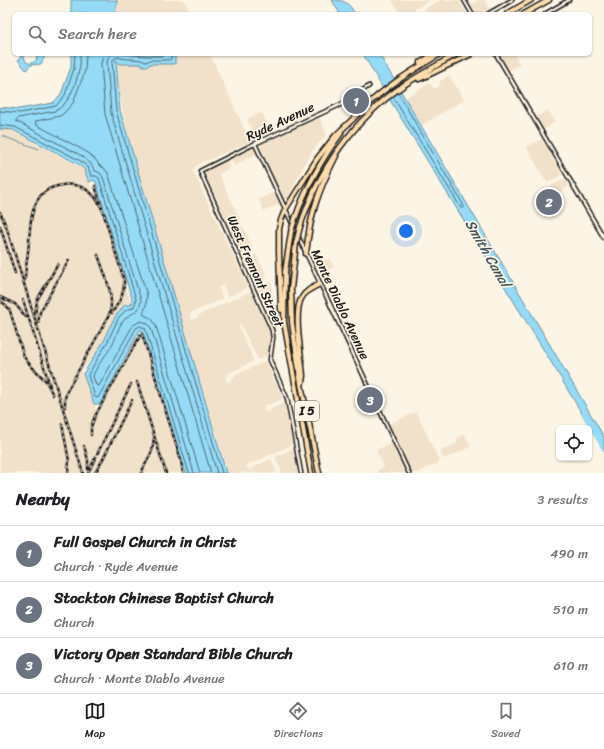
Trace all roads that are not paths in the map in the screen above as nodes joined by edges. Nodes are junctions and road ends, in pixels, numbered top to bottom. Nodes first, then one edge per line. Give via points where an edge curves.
1 (464, 0) edge
2 (512, 0) edge
3 (531, 0) edge
4 (549, 0) edge
5 (569, 0) edge
6 (471, 12) edge
7 (491, 12) edge
8 (510, 12) edge
9 (528, 12) edge
10 (548, 12) edge
11 (431, 56) edge
12 (437, 56) edge
13 (454, 56) edge
14 (467, 56) edge
15 (497, 56) edge
16 (406, 74) junction
17 (413, 80) junction
18 (369, 86) dead end
19 (353, 119) junction
20 (343, 143) junction
21 (255, 144) junction
22 (200, 172) joint
23 (282, 202) junction
24 (290, 202) junction
25 (285, 210) junction
26 (604, 238) edge
27 (307, 240) junction
28 (298, 243) junction
29 (306, 254) junction
30 (320, 284) junction
31 (284, 322) junction
32 (298, 348) junction
33 (301, 473) edge
34 (311, 473) edge
35 (319, 473) edge
36 (409, 473) edge

1 - 6 street
2 - 7 street
3 - 8 highway
4 - 9 highway
5 - 10 street
11 - 16 highway
12 - 16 highway, I 5
13 - 17 highway
14 - 17 highway
15 - 26 street
16 - 19 highway, I 5 via 373,99
17 - 20 highway via 378,106
18 - 21 street, Ryde Avenue via 344,104
19 - 24 highway via 323,150
19 - 31 highway, I 5, bridge via 320,163 295,219 285,272
20 - 27 highway via 320,188
20 - 28 highway, bridge via 316,186 300,227
21 - 22 street, Ryde Avenue via 201,169
21 - 23 street, Monte Diablo Avenue
22 - 33 street, West Fremont Street via 272,330 270,360 287,398
23 - 24 street
23 - 25 street, Monte Diablo Avenue
24 - 25 highway
25 - 28 street, Monte Diablo Avenue
25 - 31 highway via 279,229 281,316
27 - 28 highway
27 - 29 highway
28 - 29 street, Monte Diablo Avenue
28 - 32 highway via 290,289 294,340
29 - 30 street, Monte Diablo Avenue
30 - 32 highway via 306,292 300,301
30 - 36 street, Monte Diablo Avenue
31 - 34 highway, I 5
32 - 35 highway, I 5 via 302,384

